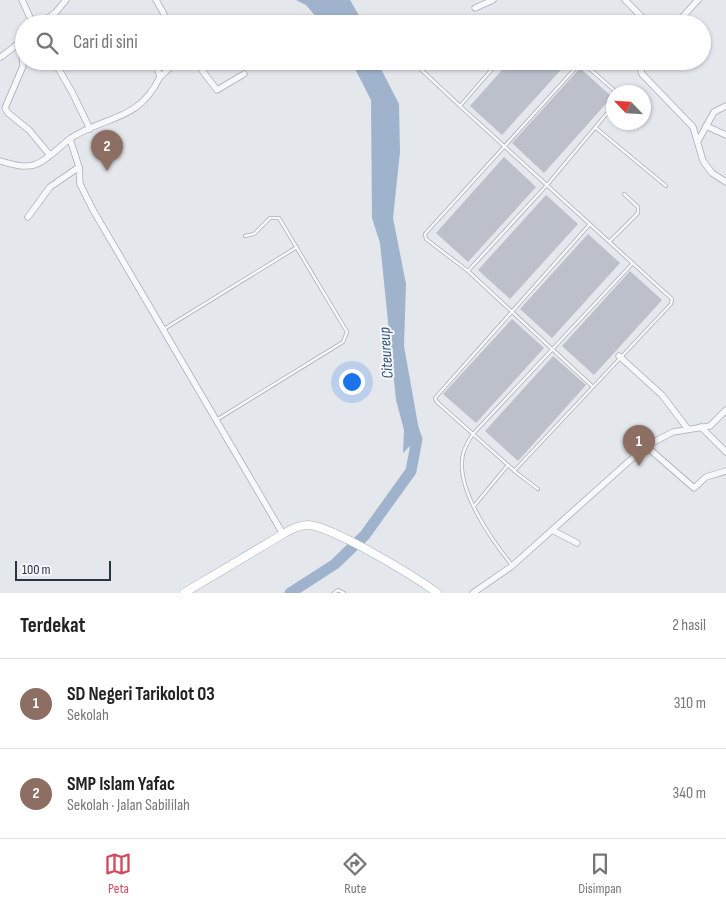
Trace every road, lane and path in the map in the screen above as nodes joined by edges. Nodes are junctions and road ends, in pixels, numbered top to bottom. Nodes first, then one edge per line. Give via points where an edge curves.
1 (22, 0) edge
2 (66, 0) edge
3 (157, 0) edge
4 (493, 0) edge
5 (625, 0) edge
6 (698, 0) edge
7 (475, 8) dead end
8 (29, 15) edge
9 (52, 15) edge
10 (164, 15) edge
11 (640, 15) edge
12 (684, 15) edge
13 (15, 46) edge
14 (1, 57) dead end
15 (21, 70) edge
16 (59, 70) edge
17 (158, 70) edge
18 (167, 70) edge
19 (202, 70) edge
20 (422, 70) edge
21 (491, 70) edge
22 (573, 70) edge
23 (591, 70) edge
24 (641, 70) edge
25 (244, 74) dead end
26 (160, 77) junction
27 (608, 85) edge
28 (460, 106) junction
29 (726, 106) edge
30 (606, 115) edge
31 (706, 126) junction
32 (596, 128) junction
33 (90, 130) junction
34 (726, 135) edge
35 (70, 139) junction
36 (698, 142) junction
37 (504, 146) junction
38 (49, 154) junction
39 (0, 161) edge
40 (79, 167) junction
41 (726, 182) edge
42 (546, 185) junction
43 (666, 186) dead end
44 (624, 194) dead end
45 (28, 217) dead end
46 (590, 224) junction
47 (245, 236) dead end
48 (610, 241) junction
49 (297, 247) junction
50 (633, 263) junction
51 (468, 271) junction
52 (512, 311) junction
53 (163, 330) junction
54 (554, 349) junction
55 (619, 356) junction
56 (592, 386) junction
57 (726, 410) edge
58 (217, 420) junction
59 (701, 427) junction
60 (687, 428) junction
61 (473, 434) junction
62 (646, 446) junction
63 (726, 452) edge
64 (508, 465) junction
65 (514, 470) junction
66 (726, 471) edge
67 (538, 489) dead end
68 (474, 506) junction
69 (552, 530) junction
70 (283, 534) junction
71 (577, 543) dead end
72 (512, 566) junction
73 (184, 593) edge
74 (334, 593) edge
75 (344, 593) edge
76 (438, 593) edge
77 (473, 593) edge

1 - 8 street
2 - 9 street
3 - 10 street
4 - 7 street
5 - 11 street
6 - 12 street
13 - 14 street
15 - 38 street via 5,108
16 - 33 street
17 - 26 street
18 - 26 street
19 - 25 street via 217,90
20 - 28 lane
21 - 28 lane
22 - 37 lane
23 - 27 lane
24 - 36 street via 693,127
26 - 33 street via 147,97 131,112
28 - 37 lane
29 - 31 street via 714,112
30 - 32 lane
31 - 34 street
31 - 36 street
32 - 42 lane
32 - 43 lane
33 - 35 street
35 - 38 street
35 - 40 street
36 - 41 street via 706,165
37 - 42 lane
37 - 51 lane via 425,234 426,239
38 - 39 street via 38,163 25,166
40 - 45 street via 50,187
40 - 53 street via 82,187
42 - 46 lane
42 - 51 lane
44 - 48 lane via 638,207 638,213
46 - 48 lane
46 - 52 lane
47 - 49 lane via 252,236 270,218 277,217
48 - 50 lane
49 - 53 lane
49 - 58 lane via 347,332 346,339
50 - 54 lane
50 - 55 lane via 672,302
51 - 52 lane
52 - 54 lane
52 - 61 lane via 436,395 437,402
53 - 58 street
54 - 56 lane
54 - 61 lane
55 - 56 lane
55 - 60 street via 662,395
56 - 65 lane
57 - 59 street via 710,426
58 - 70 street
59 - 60 street
59 - 63 street
60 - 62 street
61 - 64 lane
61 - 68 lane via 462,461 464,479
62 - 66 street via 694,488 706,477
62 - 69 street
64 - 65 lane
64 - 68 lane
65 - 67 lane
68 - 72 lane via 489,535
69 - 71 street
69 - 72 street
70 - 73 main road
70 - 76 main road via 295,527 311,525 373,553
72 - 77 street
74 - 75 lane via 338,590

